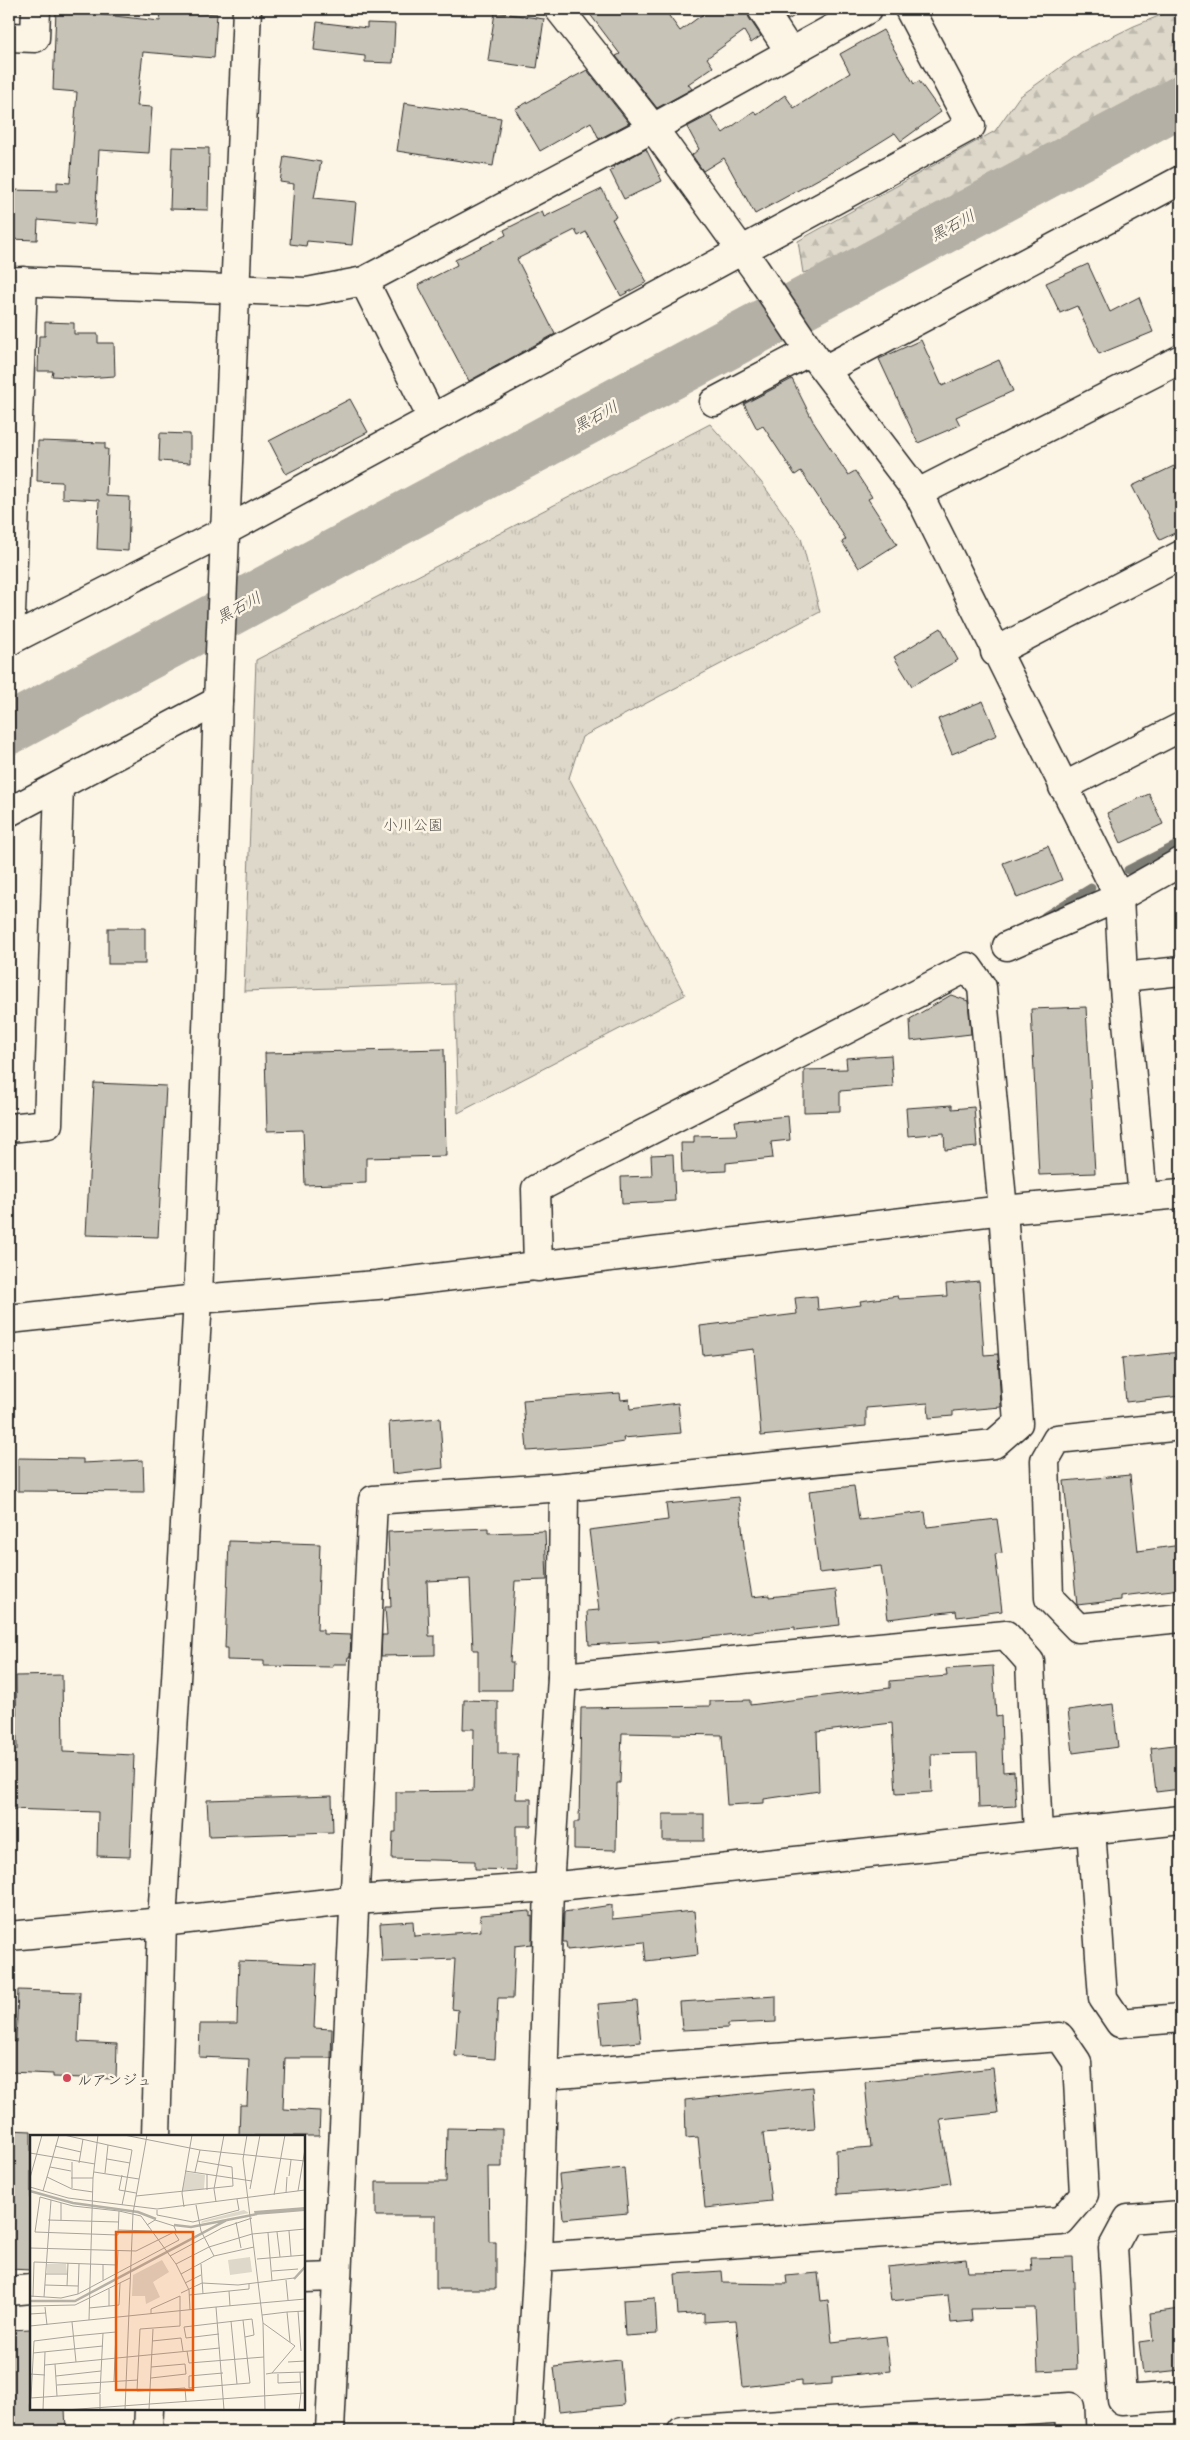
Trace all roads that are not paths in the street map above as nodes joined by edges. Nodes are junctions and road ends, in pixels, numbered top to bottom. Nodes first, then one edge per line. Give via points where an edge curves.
1 (36, 9) edge
2 (247, 9) edge
3 (560, 9) edge
4 (762, 9) edge
5 (868, 9) edge
6 (908, 9) edge
7 (9, 37) edge
8 (790, 52) junction
9 (652, 128) junction
10 (1181, 180) edge
11 (749, 260) junction
12 (16, 281) edge
13 (364, 281) junction
14 (235, 288) junction
15 (812, 352) junction
16 (1181, 359) edge
17 (714, 402) dead end
18 (432, 418) junction
19 (918, 493) junction
20 (12, 506) edge
21 (226, 542) junction
22 (1181, 555) edge
23 (9, 641) edge
24 (995, 652) junction
25 (218, 702) junction
26 (1181, 727) edge
27 (59, 786) junction
28 (1063, 787) junction
29 (9, 812) edge
30 (1181, 862) edge
31 (1119, 897) junction
32 (1007, 946) dead end
33 (1181, 971) edge
34 (1123, 977) junction
35 (9, 1128) edge
36 (1181, 1194) edge
37 (1143, 1198) junction
38 (1003, 1210) junction
39 (538, 1267) junction
40 (198, 1299) junction
41 (9, 1319) edge
42 (1181, 1426) edge
43 (564, 1487) junction
44 (1181, 1618) edge
45 (562, 1677) junction
46 (1181, 1820) edge
47 (1091, 1828) junction
48 (1038, 1834) junction
49 (549, 1887) junction
50 (355, 1900) junction
51 (162, 1922) junction
52 (9, 1936) edge
53 (1181, 2018) edge
54 (544, 2075) junction
55 (156, 2135) edge
56 (1181, 2216) edge
57 (538, 2257) junction
58 (337, 2277) junction
59 (305, 2278) edge
60 (30, 2289) edge
61 (9, 2291) edge
62 (1181, 2396) edge
63 (149, 2410) edge
64 (148, 2431) edge
65 (330, 2431) edge
66 (528, 2431) edge
67 (682, 2431) edge
68 (1071, 2431) edge

1 - 7 street via 35,38
2 - 14 street
3 - 9 street
4 - 8 street
5 - 8 street
6 - 11 street via 971,126
8 - 9 street
9 - 11 street
9 - 13 street
10 - 15 street
11 - 15 street
11 - 18 street
12 - 14 street
12 - 20 street
13 - 14 street via 307,292
13 - 18 street
14 - 21 street
15 - 17 street
15 - 19 street
16 - 19 street
18 - 21 street
19 - 24 street
20 - 23 street
21 - 23 street
21 - 25 street
22 - 24 street
24 - 28 street
25 - 27 street
25 - 40 street
26 - 28 street
27 - 29 street
27 - 35 street via 48,1124
28 - 31 street
30 - 31 street
31 - 32 street
31 - 34 street
33 - 34 street
34 - 37 street
36 - 37 street
37 - 38 street
38 - 39 street
38 - 39 street via 982,987 968,967 536,1189
38 - 43 street via 1018,1424 994,1444
39 - 40 street via 377,1285
40 - 41 street
40 - 51 street
42 - 44 street via 1057,1440 1045,1460 1049,1598 1078,1628
43 - 45 street
43 - 50 street via 373,1500
45 - 48 street via 1006,1635 1030,1662
45 - 49 street
46 - 47 street
47 - 48 street
47 - 53 street via 1103,1998 1120,2022
48 - 49 street
49 - 50 street
49 - 54 street
50 - 51 street
50 - 58 street
51 - 52 street
51 - 55 street
54 - 57 street
54 - 57 street via 1060,2037 1077,2062 1084,2194 1061,2221
56 - 62 street via 1128,2219 1113,2247 1122,2400
57 - 66 street
58 - 59 street
58 - 65 street
60 - 61 street
63 - 64 street
67 - 68 street via 1070,2407

